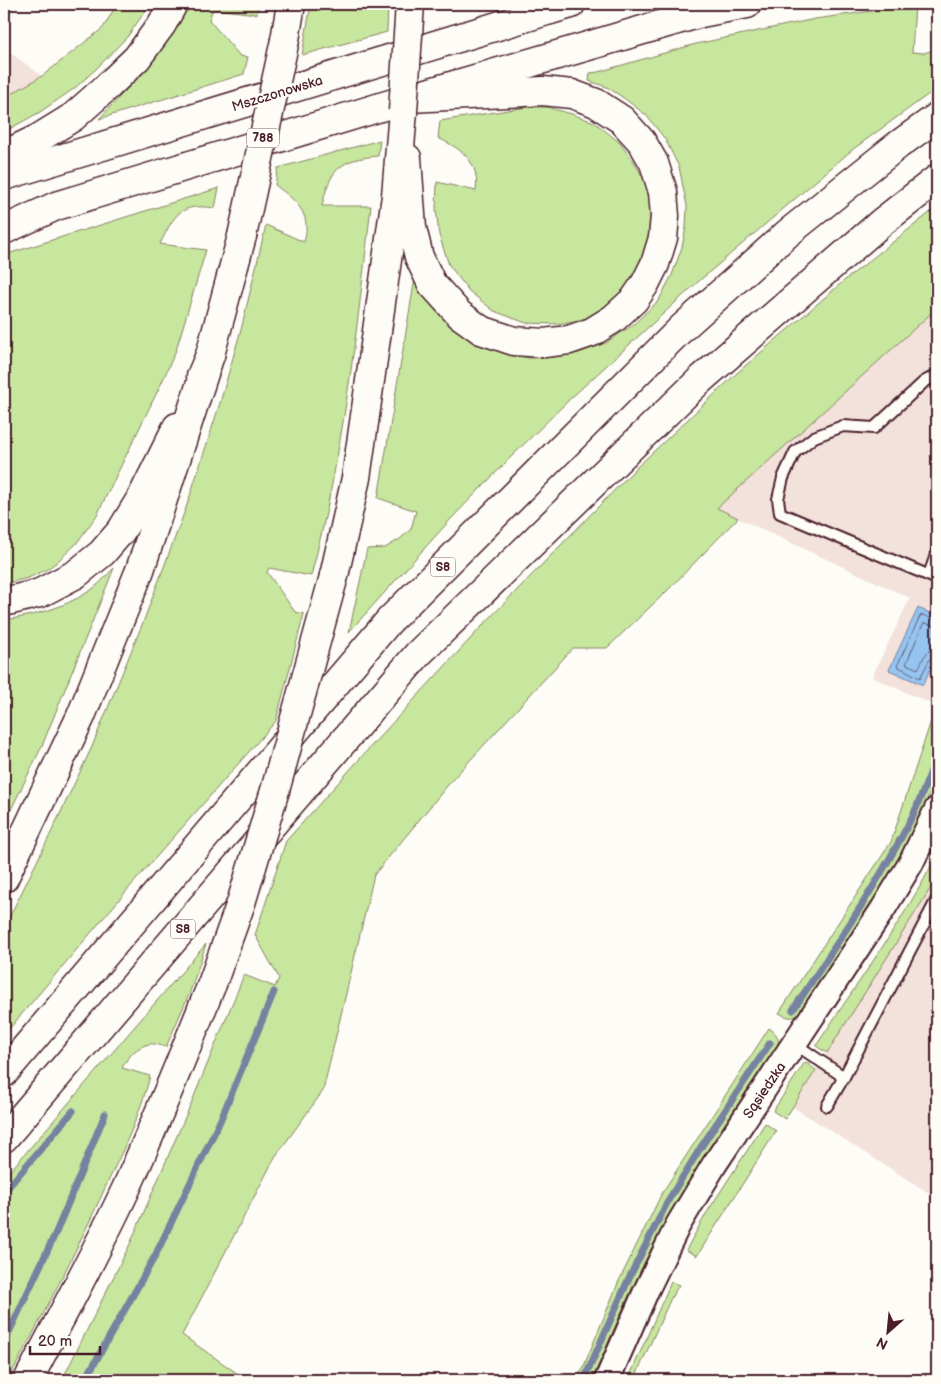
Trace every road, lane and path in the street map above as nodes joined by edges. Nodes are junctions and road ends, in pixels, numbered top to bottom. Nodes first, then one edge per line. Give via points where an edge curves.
1 (174, 4) edge
2 (291, 4) edge
3 (410, 4) edge
4 (746, 4) edge
5 (562, 6) edge
6 (406, 105) junction
7 (937, 117) edge
8 (4, 155) edge
9 (4, 176) edge
10 (937, 179) edge
11 (402, 192) junction
12 (56, 206) junction
13 (4, 222) edge
14 (4, 230) edge
15 (210, 355) junction
16 (937, 376) edge
17 (937, 552) edge
18 (933, 577) edge
19 (4, 602) edge
20 (935, 819) edge
21 (4, 878) edge
22 (937, 900) edge
23 (794, 1044) junction
24 (4, 1073) edge
25 (844, 1077) junction
26 (827, 1106) dead end
27 (4, 1138) edge
28 (28, 1380) edge
29 (607, 1380) edge

1 - 8 main road via 137,58 108,86 73,117
2 - 15 main road, 788, bridge via 242,236
3 - 6 main road, bridge
4 - 6 main road via 701,13
5 - 9 main road, Mszczonowska
6 - 11 main road
6 - 11 main road via 543,92 572,94 596,103 622,120 642,142 654,164 663,192 663,238 645,284 634,300 613,318 592,332 568,340 514,342 481,330 459,314 432,284 419,257
6 - 12 main road
7 - 24 main road, S8 via 788,233 682,328 389,621
10 - 27 main road, S8 via 882,222 699,381 418,654
11 - 28 main road, bridge via 356,478 334,576 241,903 212,984 124,1192
12 - 13 main road
12 - 14 main road
15 - 19 main road via 144,495 121,531 102,553 76,574 40,593
15 - 21 main road via 140,570 81,716
16 - 18 lane via 924,382 874,428 843,426 814,437 795,452 778,499 780,513
17 - 18 lane
20 - 23 street, Sąsiedzka via 893,893
22 - 25 lane
23 - 25 lane
23 - 29 street, Sąsiedzka via 678,1225
25 - 26 lane

